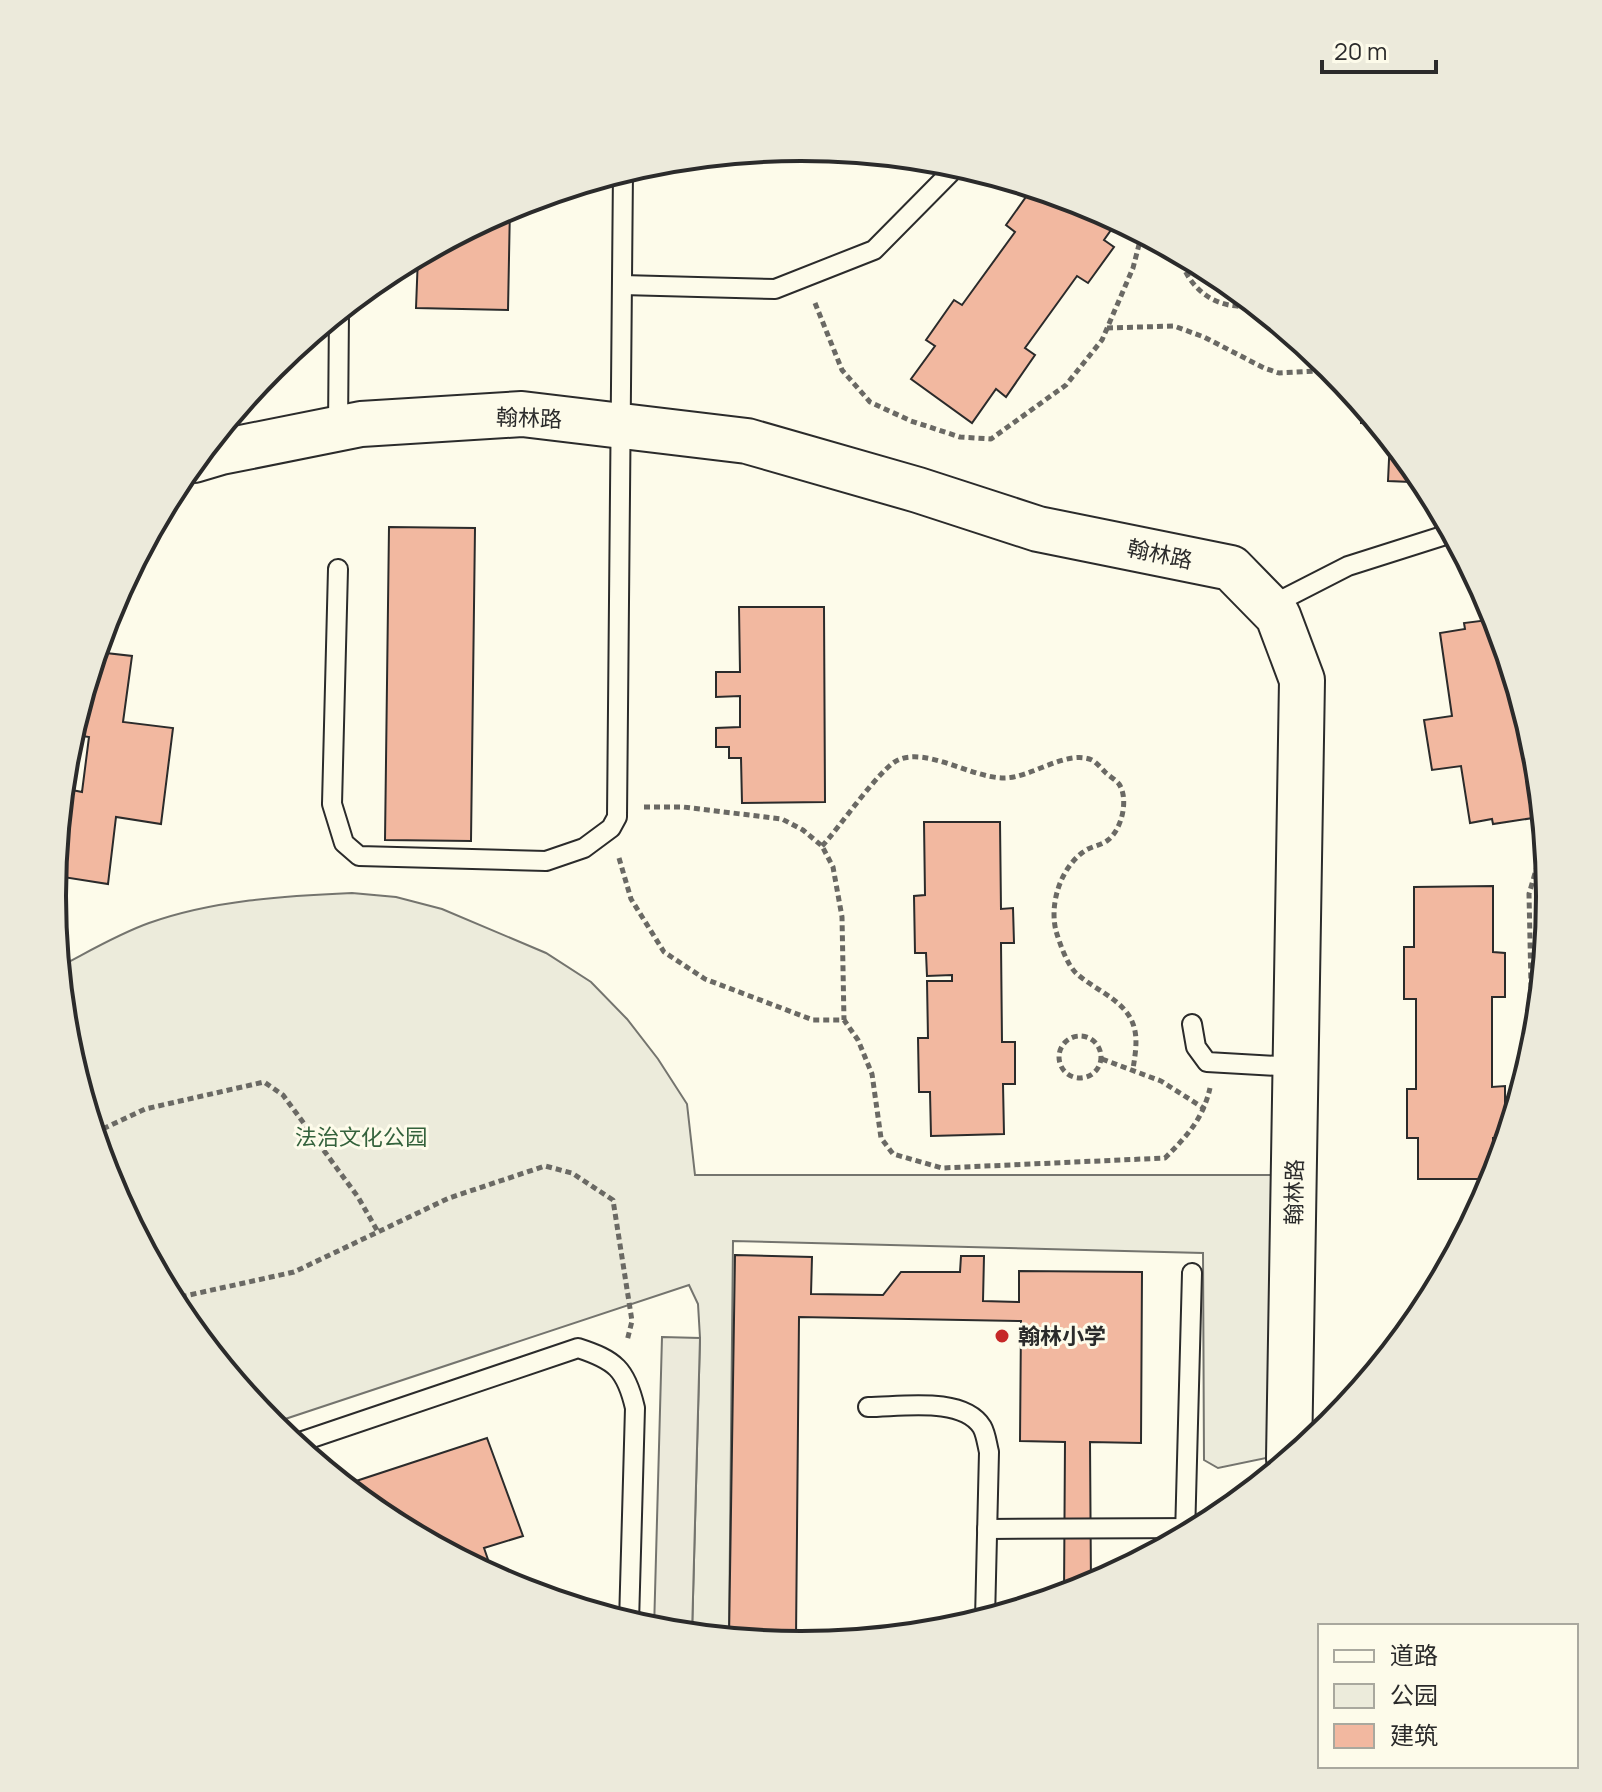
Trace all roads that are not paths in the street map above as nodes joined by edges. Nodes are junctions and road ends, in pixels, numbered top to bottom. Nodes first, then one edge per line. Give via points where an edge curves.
1 (947, 176) edge
2 (623, 183) edge
3 (622, 285) junction
4 (339, 325) edge
5 (620, 426) junction
6 (338, 429) junction
7 (214, 454) edge
8 (1442, 536) edge
9 (338, 569) dead end
10 (1268, 607) junction
11 (1192, 1024) dead end
12 (1296, 1067) junction
13 (1192, 1273) dead end
14 (868, 1407) dead end
15 (306, 1440) edge
16 (1289, 1446) edge
17 (1190, 1519) edge
18 (987, 1529) junction
19 (1173, 1530) edge
20 (985, 1607) edge
21 (629, 1610) edge

1 - 3 lane via 874,250 775,289
2 - 3 lane
3 - 5 lane
4 - 6 lane
5 - 6 main road, 翰林路 via 522,414
5 - 9 lane via 617,817 584,848 546,861 359,856 344,843 332,804
5 - 10 main road, 翰林路 via 747,441 1038,529 1231,568
6 - 7 main road, 翰林路
8 - 10 lane via 1348,566
10 - 12 main road, 翰林路 via 1278,616 1302,680
11 - 12 lane via 1196,1047 1207,1062
12 - 16 main road, 翰林路
13 - 17 lane
14 - 18 lane via 952,1406 971,1415 983,1428 989,1452
15 - 21 lane via 578,1348 602,1355 621,1368 635,1408
18 - 19 lane
18 - 20 lane

